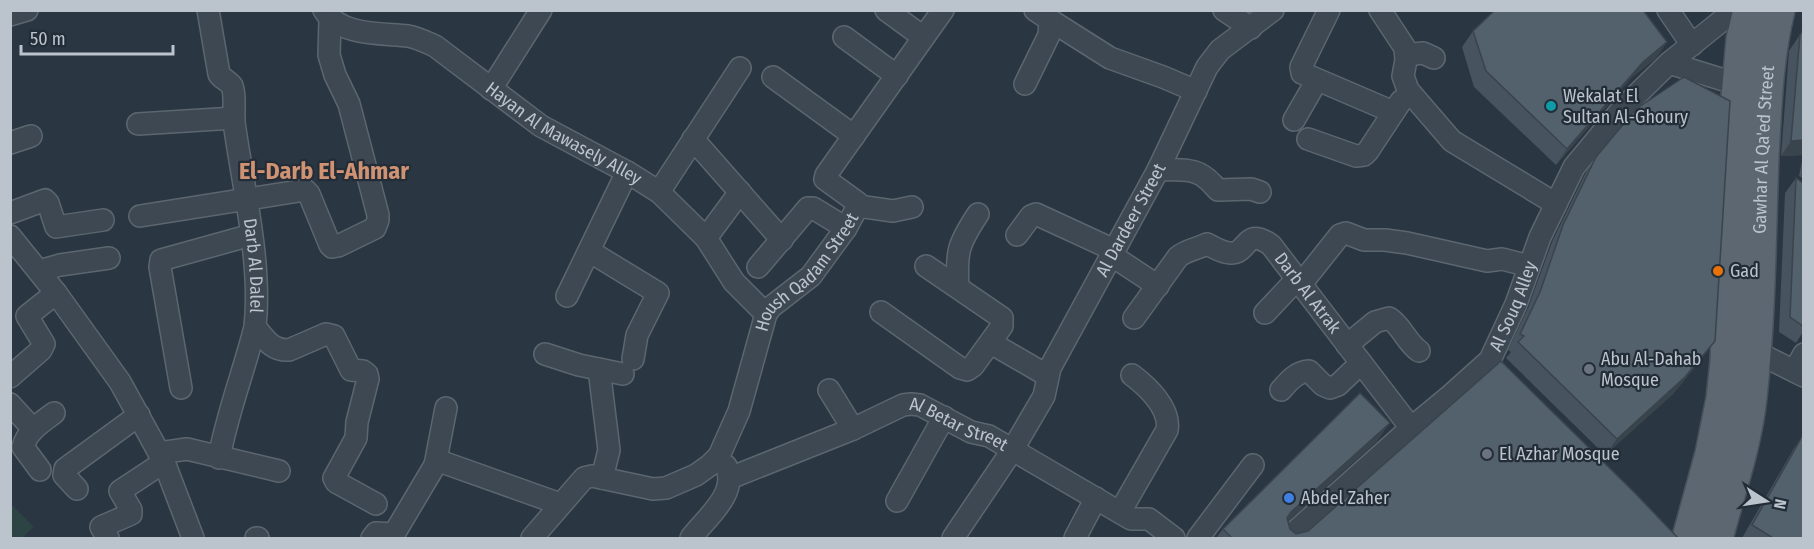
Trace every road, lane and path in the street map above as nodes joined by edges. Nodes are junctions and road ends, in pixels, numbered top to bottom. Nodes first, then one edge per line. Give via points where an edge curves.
1 (27, 10) edge
2 (208, 10) edge
3 (541, 10) edge
4 (886, 10) edge
5 (943, 10) edge
6 (1224, 10) edge
7 (1273, 10) edge
8 (1329, 10) edge
9 (1380, 10) edge
10 (1668, 10) edge
11 (1735, 10) edge
12 (1750, 10) edge
13 (1778, 10) edge
14 (10, 15) edge
15 (327, 15) edge
16 (1043, 15) edge
17 (1251, 28) junction
18 (923, 37) junction
19 (844, 38) dead end
20 (1692, 45) junction
21 (1406, 55) junction
22 (1434, 58) dead end
23 (1670, 63) junction
24 (740, 68) dead end
25 (897, 76) junction
26 (773, 77) dead end
27 (1317, 80) junction
28 (1025, 84) dead end
29 (1740, 85) junction
30 (491, 88) junction
31 (1408, 90) junction
32 (1196, 91) junction
33 (1393, 112) junction
34 (234, 118) junction
35 (1294, 120) dead end
36 (138, 124) dead end
37 (31, 136) dead end
38 (854, 136) junction
39 (693, 139) junction
40 (1308, 139) dead end
41 (10, 143) edge
42 (1158, 170) junction
43 (627, 172) junction
44 (659, 192) junction
45 (740, 192) junction
46 (1260, 192) dead end
47 (246, 200) junction
48 (1556, 204) junction
49 (858, 207) junction
50 (912, 207) dead end
51 (10, 213) edge
52 (978, 214) dead end
53 (140, 216) dead end
54 (103, 220) dead end
55 (846, 228) junction
56 (251, 235) junction
57 (1017, 235) dead end
58 (706, 238) junction
59 (782, 240) junction
60 (13, 243) edge
61 (589, 250) junction
62 (1113, 253) junction
63 (109, 258) dead end
64 (926, 266) dead end
65 (1529, 266) junction
66 (758, 267) dead end
67 (39, 271) junction
68 (1299, 281) junction
69 (1158, 286) junction
70 (958, 287) junction
71 (56, 293) junction
72 (567, 296) dead end
73 (881, 312) dead end
74 (1265, 313) dead end
75 (766, 314) junction
76 (1134, 318) dead end
77 (255, 327) junction
78 (991, 343) junction
79 (1347, 345) junction
80 (1419, 351) dead end
81 (1754, 351) junction
82 (544, 354) dead end
83 (1490, 360) junction
84 (1361, 363) junction
85 (1800, 367) edge
86 (599, 369) junction
87 (1132, 375) dead end
88 (1048, 376) junction
89 (10, 377) edge
90 (1507, 377) edge
91 (181, 388) dead end
92 (829, 390) dead end
93 (1281, 390) dead end
94 (10, 404) edge
95 (446, 408) dead end
96 (54, 413) dead end
97 (139, 415) junction
98 (944, 417) junction
99 (1411, 428) junction
100 (33, 429) junction
101 (853, 429) junction
102 (1013, 449) junction
103 (719, 456) junction
104 (161, 457) junction
105 (219, 458) junction
106 (435, 465) junction
107 (1253, 465) dead end
108 (40, 470) dead end
109 (279, 471) dead end
110 (602, 478) junction
111 (730, 478) junction
112 (77, 489) dead end
113 (1096, 498) junction
114 (897, 501) dead end
115 (376, 504) dead end
116 (560, 504) junction
117 (1120, 512) junction
118 (399, 536) edge
119 (108, 538) edge
120 (193, 538) edge
121 (372, 538) edge
122 (532, 538) edge
123 (691, 538) edge
124 (953, 538) edge
125 (1075, 538) edge
126 (1174, 538) edge
127 (1198, 538) edge
128 (1288, 538) edge
129 (1689, 538) edge
130 (1716, 538) edge

1 - 14 street
2 - 34 street, Darb Al Dalel via 219,74 233,88
3 - 30 street
4 - 18 street
5 - 18 street, Housh Qadam Street
6 - 17 street
7 - 17 street, Al Dardeer Street
8 - 27 street via 1301,67 1302,73
9 - 21 street
10 - 20 street
11 - 20 street, Al Souq Alley
12 - 29 main road, Gawhar Al Qa'ed Street
13 - 81 main road, Gawhar Al Qa'ed Street via 1770,43 1765,99
15 - 30 street, Hayan Al Mawasely Alley via 363,31 419,39 435,46
15 - 47 street via 329,56 349,104 378,215 377,225 332,247 308,191
16 - 28 street via 1049,35
16 - 32 street via 1110,58
17 - 32 street, Al Dardeer Street via 1220,50
18 - 25 street, Housh Qadam Street
19 - 25 street
20 - 23 street, Al Souq Alley
21 - 22 street via 1424,53
21 - 31 street via 1403,76
23 - 29 street
23 - 48 street, Al Souq Alley via 1623,108 1574,167
24 - 39 street
25 - 38 street, Housh Qadam Street
26 - 38 street
27 - 33 street
27 - 35 street
29 - 129 main road, Gawhar Al Qa'ed Street via 1726,371 1712,454
30 - 43 street, Hayan Al Mawasely Alley via 541,126
31 - 33 street
31 - 48 street via 1452,141
32 - 42 street, Al Dardeer Street
33 - 40 street via 1364,155 1356,156
34 - 36 street
34 - 47 street, Darb Al Dalel
37 - 41 street
38 - 49 street, Housh Qadam Street via 825,177
39 - 44 street
39 - 45 street
42 - 46 street via 1184,169 1209,180 1218,190
42 - 62 street, Al Dardeer Street
43 - 44 street, Hayan Al Mawasely Alley
43 - 61 street
44 - 58 street, Hayan Al Mawasely Alley
45 - 58 street
45 - 59 street
47 - 53 street
47 - 56 street, Darb Al Dalel
48 - 65 street, Al Souq Alley
49 - 50 street via 893,211
49 - 55 street, Housh Qadam Street
51 - 54 street via 45,200 56,227
52 - 70 street via 958,249
55 - 59 street via 810,208
55 - 75 street, Housh Qadam Street via 811,276
56 - 77 street, Darb Al Dalel
56 - 91 street via 161,260
57 - 62 street via 1036,214
58 - 75 street, Hayan Al Mawasely Alley via 734,282
59 - 66 street
60 - 67 street
61 - 72 street
61 - 86 street via 658,293 637,335 628,367
62 - 69 street
62 - 88 street, Al Dardeer Street
63 - 67 street
64 - 70 street
65 - 68 street via 1407,243 1364,240 1346,233
65 - 83 street, Al Souq Alley
67 - 71 street
68 - 69 street, Darb Al Atrak via 1271,244 1253,238 1230,253 1207,244 1184,251
68 - 74 street
68 - 79 street, Darb Al Atrak
69 - 76 street, Darb Al Atrak
70 - 78 street via 1002,318 1002,326
71 - 89 street via 28,315 44,344 41,350
71 - 97 street
73 - 78 street via 967,370
75 - 103 street, Housh Qadam Street via 739,411
77 - 105 street via 224,428
77 - 115 street, Darb Al Dalel via 270,346 283,350 326,334 334,336 351,370 367,374 366,426 334,480
78 - 88 street
79 - 80 street via 1375,322 1389,318
79 - 84 street, Darb Al Atrak
81 - 85 street
81 - 130 main road, Gawhar Al Qa'ed Street via 1746,424
82 - 86 street
83 - 90 street
83 - 99 street, Al Souq Alley
84 - 93 street via 1330,388 1309,371 1296,375
84 - 99 street, Darb Al Atrak
86 - 110 street via 609,450
87 - 117 street via 1166,411 1169,422
88 - 102 street, Al Dardeer Street via 1044,396
92 - 101 street
94 - 100 street
95 - 106 street
96 - 100 street
97 - 104 street
97 - 112 street via 65,469 64,475
98 - 101 street, Al Betar Street via 911,404
98 - 102 street, Al Betar Street
98 - 114 street
99 - 128 street, Al Souq Alley
100 - 108 street via 23,447
101 - 111 street, Al Betar Street
102 - 113 street, Al Betar Street
102 - 124 street, Al Dardeer Street
103 - 110 street, Housh Qadam Street via 696,475 666,488
103 - 111 street
104 - 105 street via 187,449
104 - 119 street via 120,491 131,514 101,527
104 - 120 street
105 - 109 street
106 - 116 street via 446,463
106 - 118 street
107 - 127 street
110 - 116 street via 584,478
111 - 123 street via 724,496
113 - 117 street, Al Betar Street
113 - 125 street
116 - 122 street
117 - 126 street, Al Betar Street via 1131,519 1149,519
118 - 121 street via 376,533

